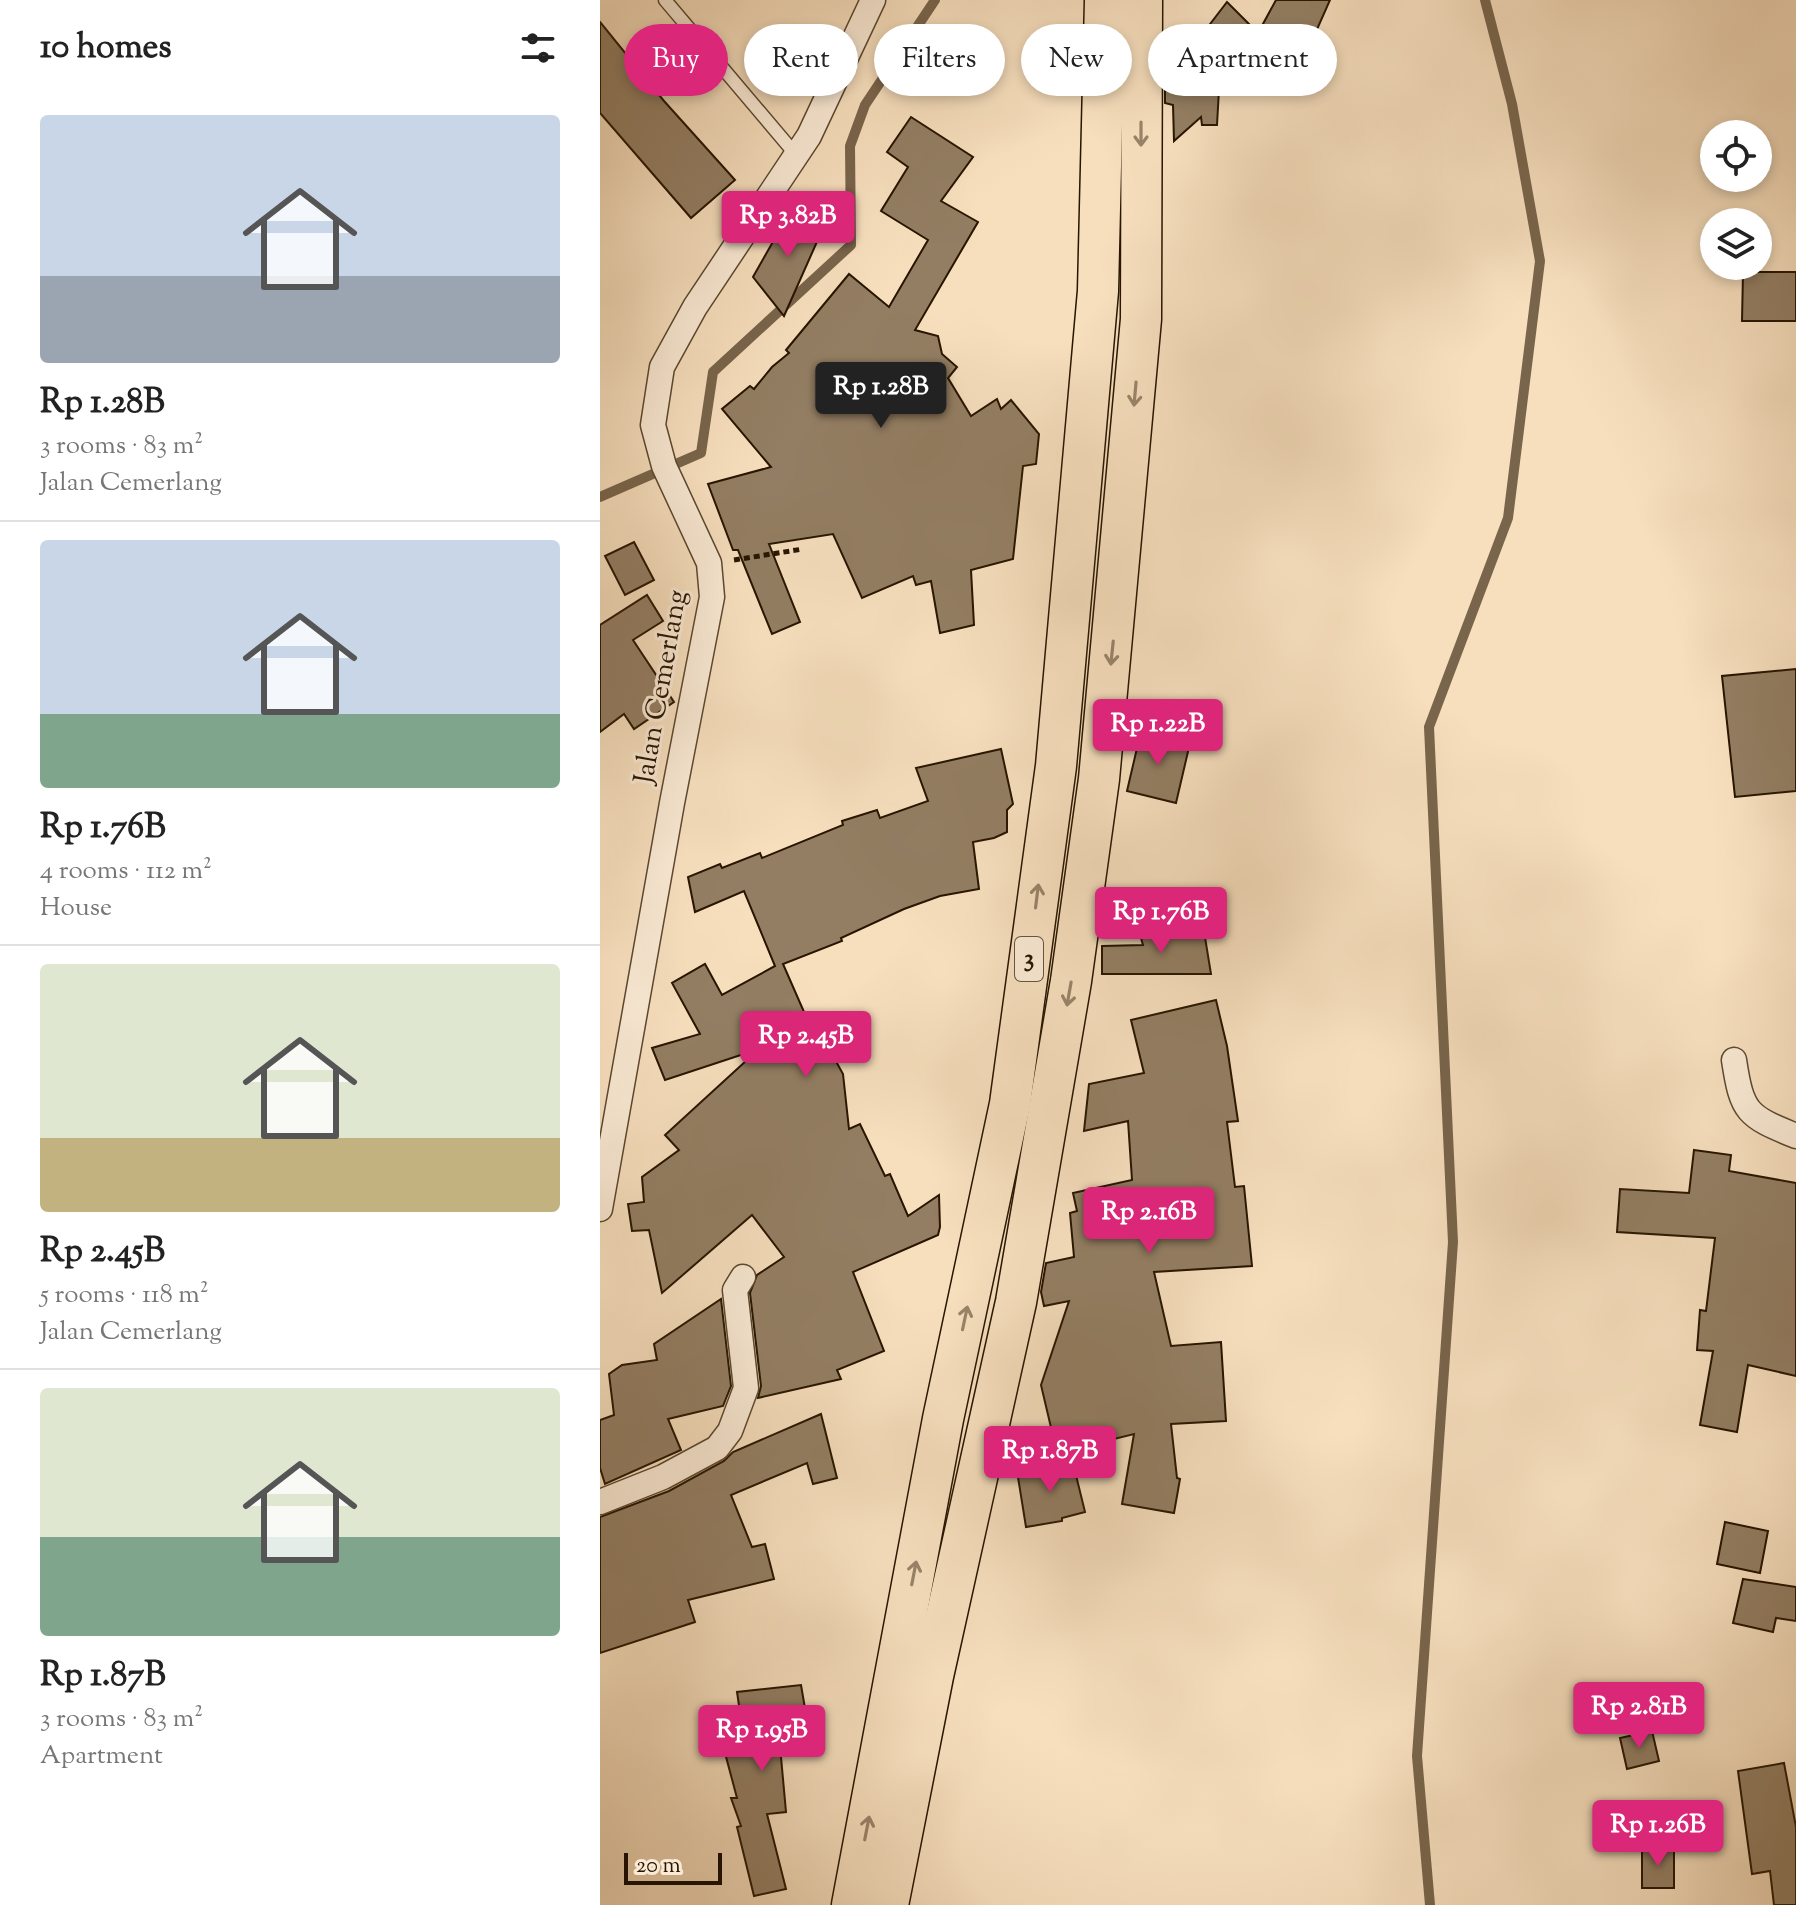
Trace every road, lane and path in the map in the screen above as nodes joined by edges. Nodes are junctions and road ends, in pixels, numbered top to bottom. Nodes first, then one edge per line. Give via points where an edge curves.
1 (665, 0) edge
2 (873, 0) edge
3 (1105, 0) edge
4 (1142, 0) edge
5 (797, 156) junction
6 (803, 549) dead end
7 (709, 563) junction
8 (1734, 1060) dead end
9 (1796, 1136) edge
10 (600, 1209) edge
11 (743, 1277) dead end
12 (600, 1502) edge
13 (852, 1905) edge
14 (888, 1905) edge

1 - 5 lane
2 - 5 street, Jalan Cemerlang
13 -> 3 main road, 3 via 943,1419 1010,1104 1056,766 1098,291
4 -> 14 main road, 3 via 1141,319 1099,779 1071,981 1016,1302
5 - 7 street, Jalan Cemerlang via 676,338 655,396 653,425 664,466
6 - 7 path
7 - 10 street, Jalan Cemerlang via 712,597
8 - 9 street via 1740,1098 1749,1111
11 - 12 street via 735,1290 746,1388 730,1431 717,1448

